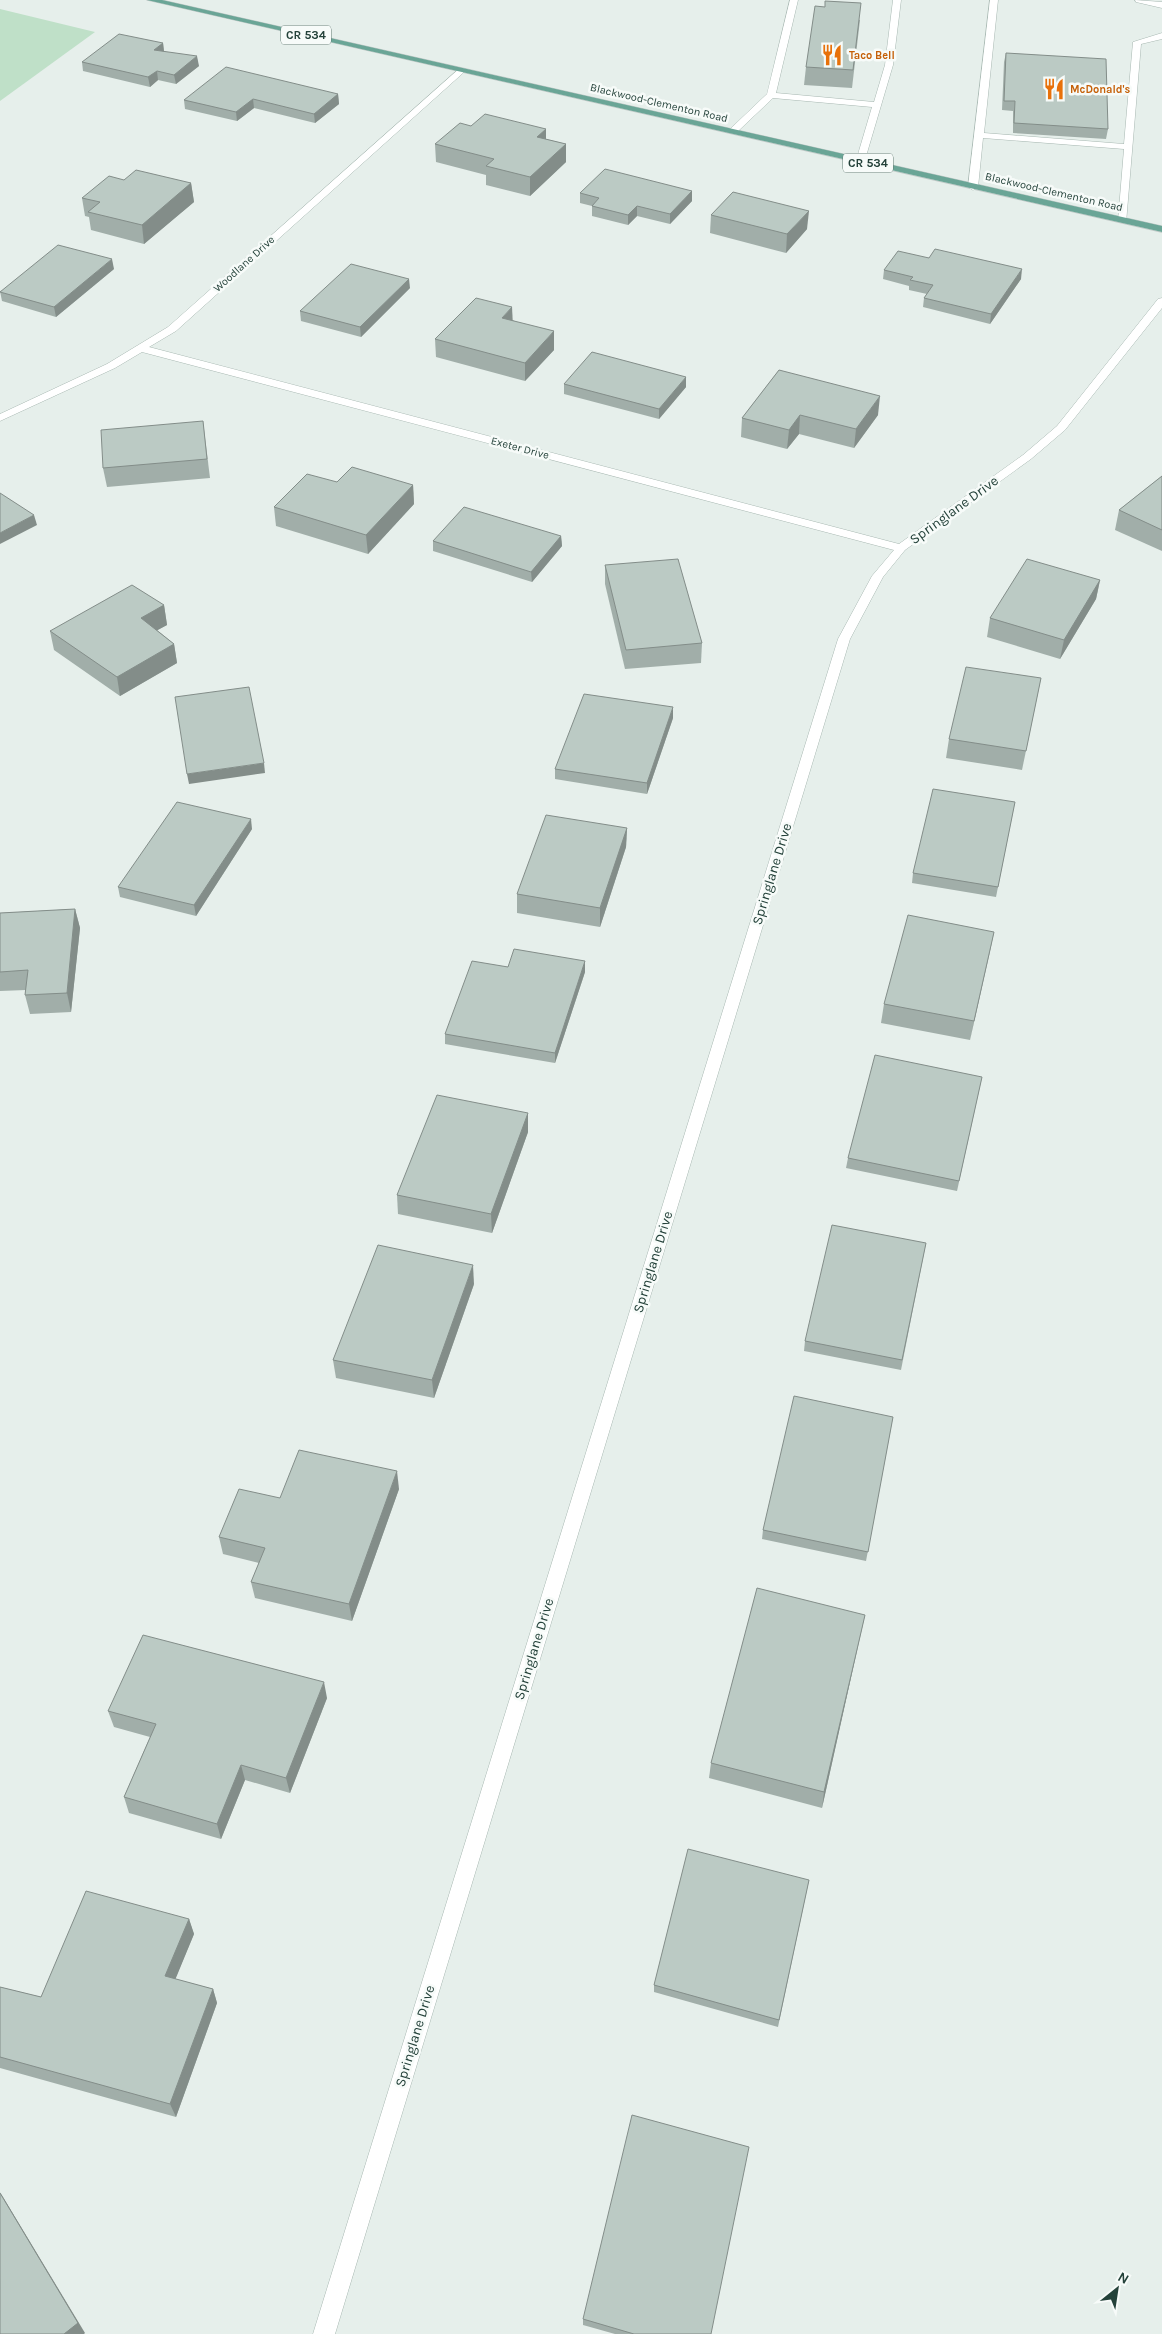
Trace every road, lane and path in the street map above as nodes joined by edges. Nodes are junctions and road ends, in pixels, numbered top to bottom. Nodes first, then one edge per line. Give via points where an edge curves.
1 (151, 0) edge
2 (794, 0) edge
3 (897, 0) edge
4 (994, 0) edge
5 (1139, 0) edge
6 (1162, 4) edge
7 (1162, 36) edge
8 (460, 71) junction
9 (771, 95) junction
10 (878, 105) junction
11 (732, 132) junction
12 (979, 135) junction
13 (1129, 147) junction
14 (861, 161) junction
15 (972, 187) junction
16 (1123, 221) junction
17 (1162, 229) edge
18 (1162, 300) edge
19 (140, 348) junction
20 (0, 418) edge
21 (901, 548) junction
22 (324, 2334) edge

1 - 8 main road, Blackwood-Clementon Road / CR 534
2 - 9 street
3 - 10 street via 889,65
4 - 12 street
5 - 6 street
7 - 13 street via 1137,42
8 - 11 main road, Blackwood-Clementon Road / CR 534
8 - 19 street, Woodlane Drive via 172,328
9 - 10 street
9 - 11 street
10 - 14 street
11 - 14 main road, Blackwood-Clementon Road / CR 534
12 - 13 street
12 - 15 street
13 - 16 street
14 - 15 main road, Blackwood-Clementon Road / CR 534
15 - 16 main road, Blackwood-Clementon Road / CR 534
16 - 17 main road, Blackwood-Clementon Road / CR 534
18 - 21 street, Springlane Drive via 1061,428 1027,457
19 - 20 street, Woodlane Drive via 111,366
19 - 21 street, Exeter Drive
21 - 22 street, Springlane Drive via 878,576 844,639

